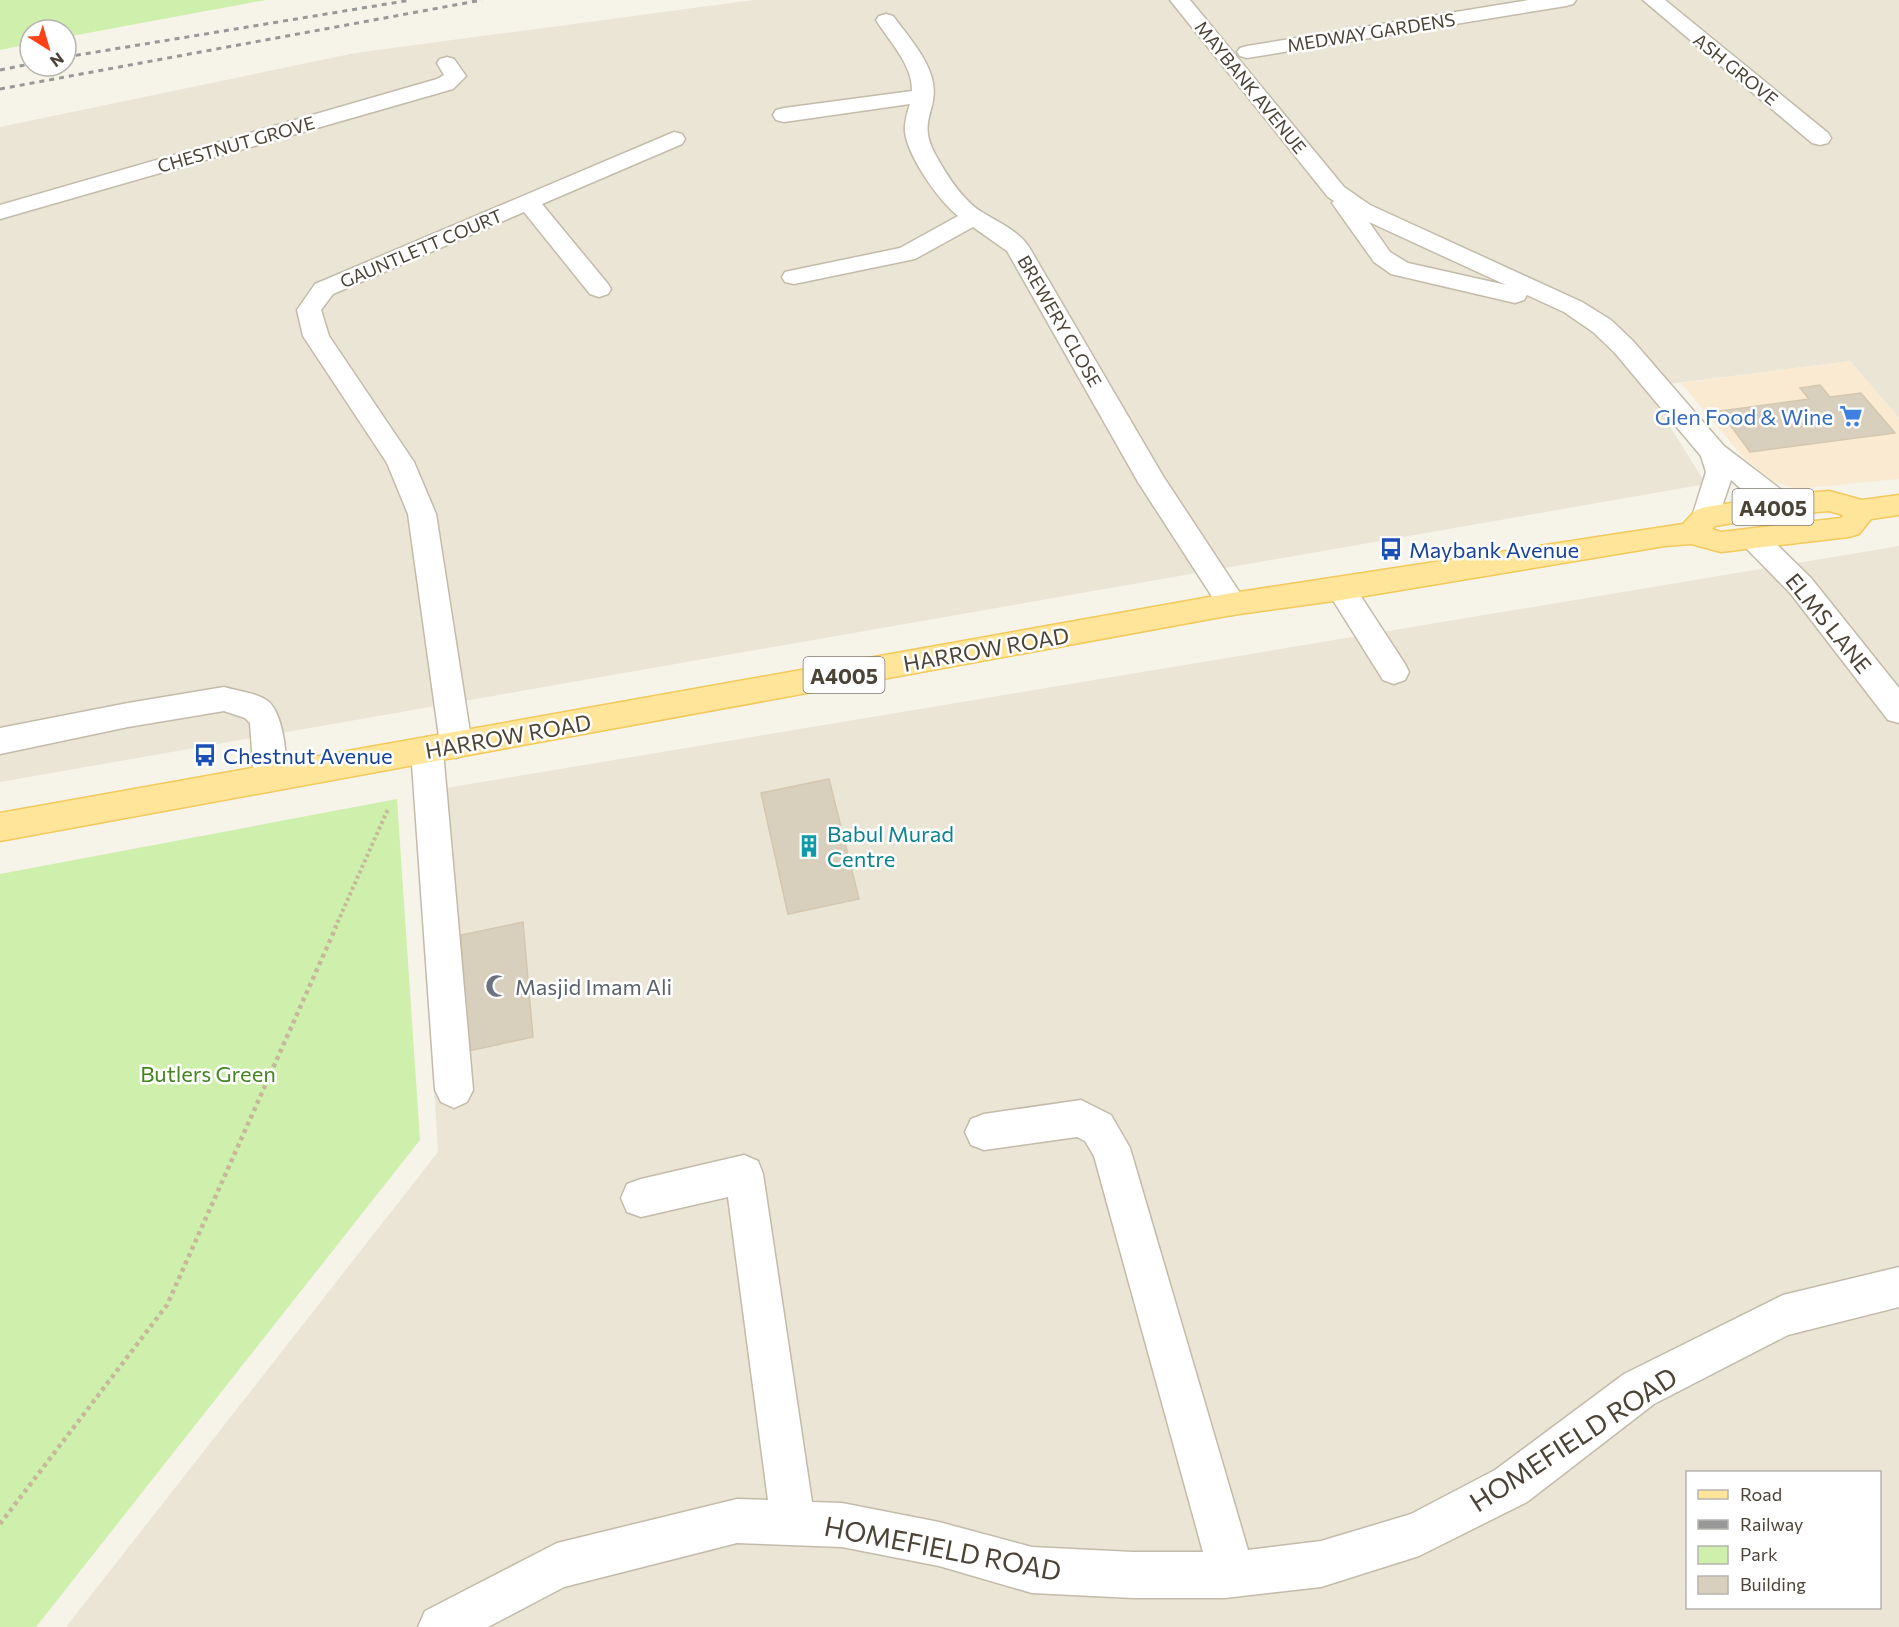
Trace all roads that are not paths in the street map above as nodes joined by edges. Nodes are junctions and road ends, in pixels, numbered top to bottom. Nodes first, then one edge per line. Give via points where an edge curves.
1 (1180, 0) edge
2 (1566, 0) edge
3 (1653, 0) edge
4 (886, 20) dead end
5 (1247, 52) dead end
6 (447, 63) dead end
7 (922, 96) junction
8 (784, 115) dead end
9 (1820, 138) dead end
10 (674, 139) dead end
11 (1336, 192) junction
12 (528, 202) junction
13 (0, 212) edge
14 (974, 217) junction
15 (794, 277) dead end
16 (599, 289) dead end
17 (1573, 307) junction
18 (1714, 453) junction
19 (1782, 505) junction
20 (1899, 505) edge
21 (1862, 510) junction
22 (1698, 526) junction
23 (1754, 539) junction
24 (1341, 589) junction
25 (1232, 604) junction
26 (1394, 672) dead end
27 (1899, 711) edge
28 (0, 741) edge
29 (441, 748) junction
30 (270, 778) junction
31 (0, 827) edge
32 (454, 1090) dead end
33 (984, 1132) dead end
34 (641, 1198) dead end
35 (1899, 1287) edge
36 (793, 1523) junction
37 (1232, 1574) junction
38 (441, 1627) edge

1 - 11 street, MAYBANK AVENUE
2 - 5 street, MEDWAY GARDENS
3 - 9 street, ASH GROVE
4 - 7 street, BREWERY CLOSE via 921,76
6 - 13 street, CHESTNUT GROVE via 455,76 445,84
7 - 8 street
7 - 14 street, BREWERY CLOSE via 914,123 920,145 954,200
10 - 12 street, GAUNTLETT COURT
11 - 17 street, MAYBANK AVENUE via 1362,210
11 - 17 street via 1382,257 1400,269
12 - 16 street
12 - 29 street, GAUNTLETT COURT via 324,289 309,310 316,336 400,462 422,514
14 - 15 street via 908,254
14 - 25 street, BREWERY CLOSE via 1004,234 1017,247 1152,482
17 - 18 street, MAYBANK AVENUE via 1624,347
18 - 19 street, MAYBANK AVENUE
18 - 22 street via 1720,472
19 - 21 main road, HARROW ROAD / A4005 via 1829,501
19 - 22 main road, HARROW ROAD / A4005
20 - 21 main road, HARROW ROAD / A4005
21 - 23 main road, HARROW ROAD / A4005 via 1849,527
22 - 23 main road, HARROW ROAD / A4005 via 1721,542
22 - 24 main road, HARROW ROAD / A4005
23 - 27 street, ELMS LANE via 1801,586
24 - 25 main road, HARROW ROAD / A4005
24 - 26 street
25 - 29 main road, HARROW ROAD / A4005
28 - 30 street via 224,699 256,709 265,720
29 - 30 main road, HARROW ROAD / A4005
29 - 32 street
30 - 31 main road, HARROW ROAD / A4005
33 - 37 street via 1081,1118 1098,1128 1111,1148
34 - 36 street via 744,1174
35 - 37 street, HOMEFIELD ROAD via 1783,1316 1639,1389 1511,1485 1419,1534 1321,1564
36 - 37 street, HOMEFIELD ROAD via 853,1527 939,1544 1032,1570
36 - 38 street, HOMEFIELD ROAD via 737,1521 557,1566

